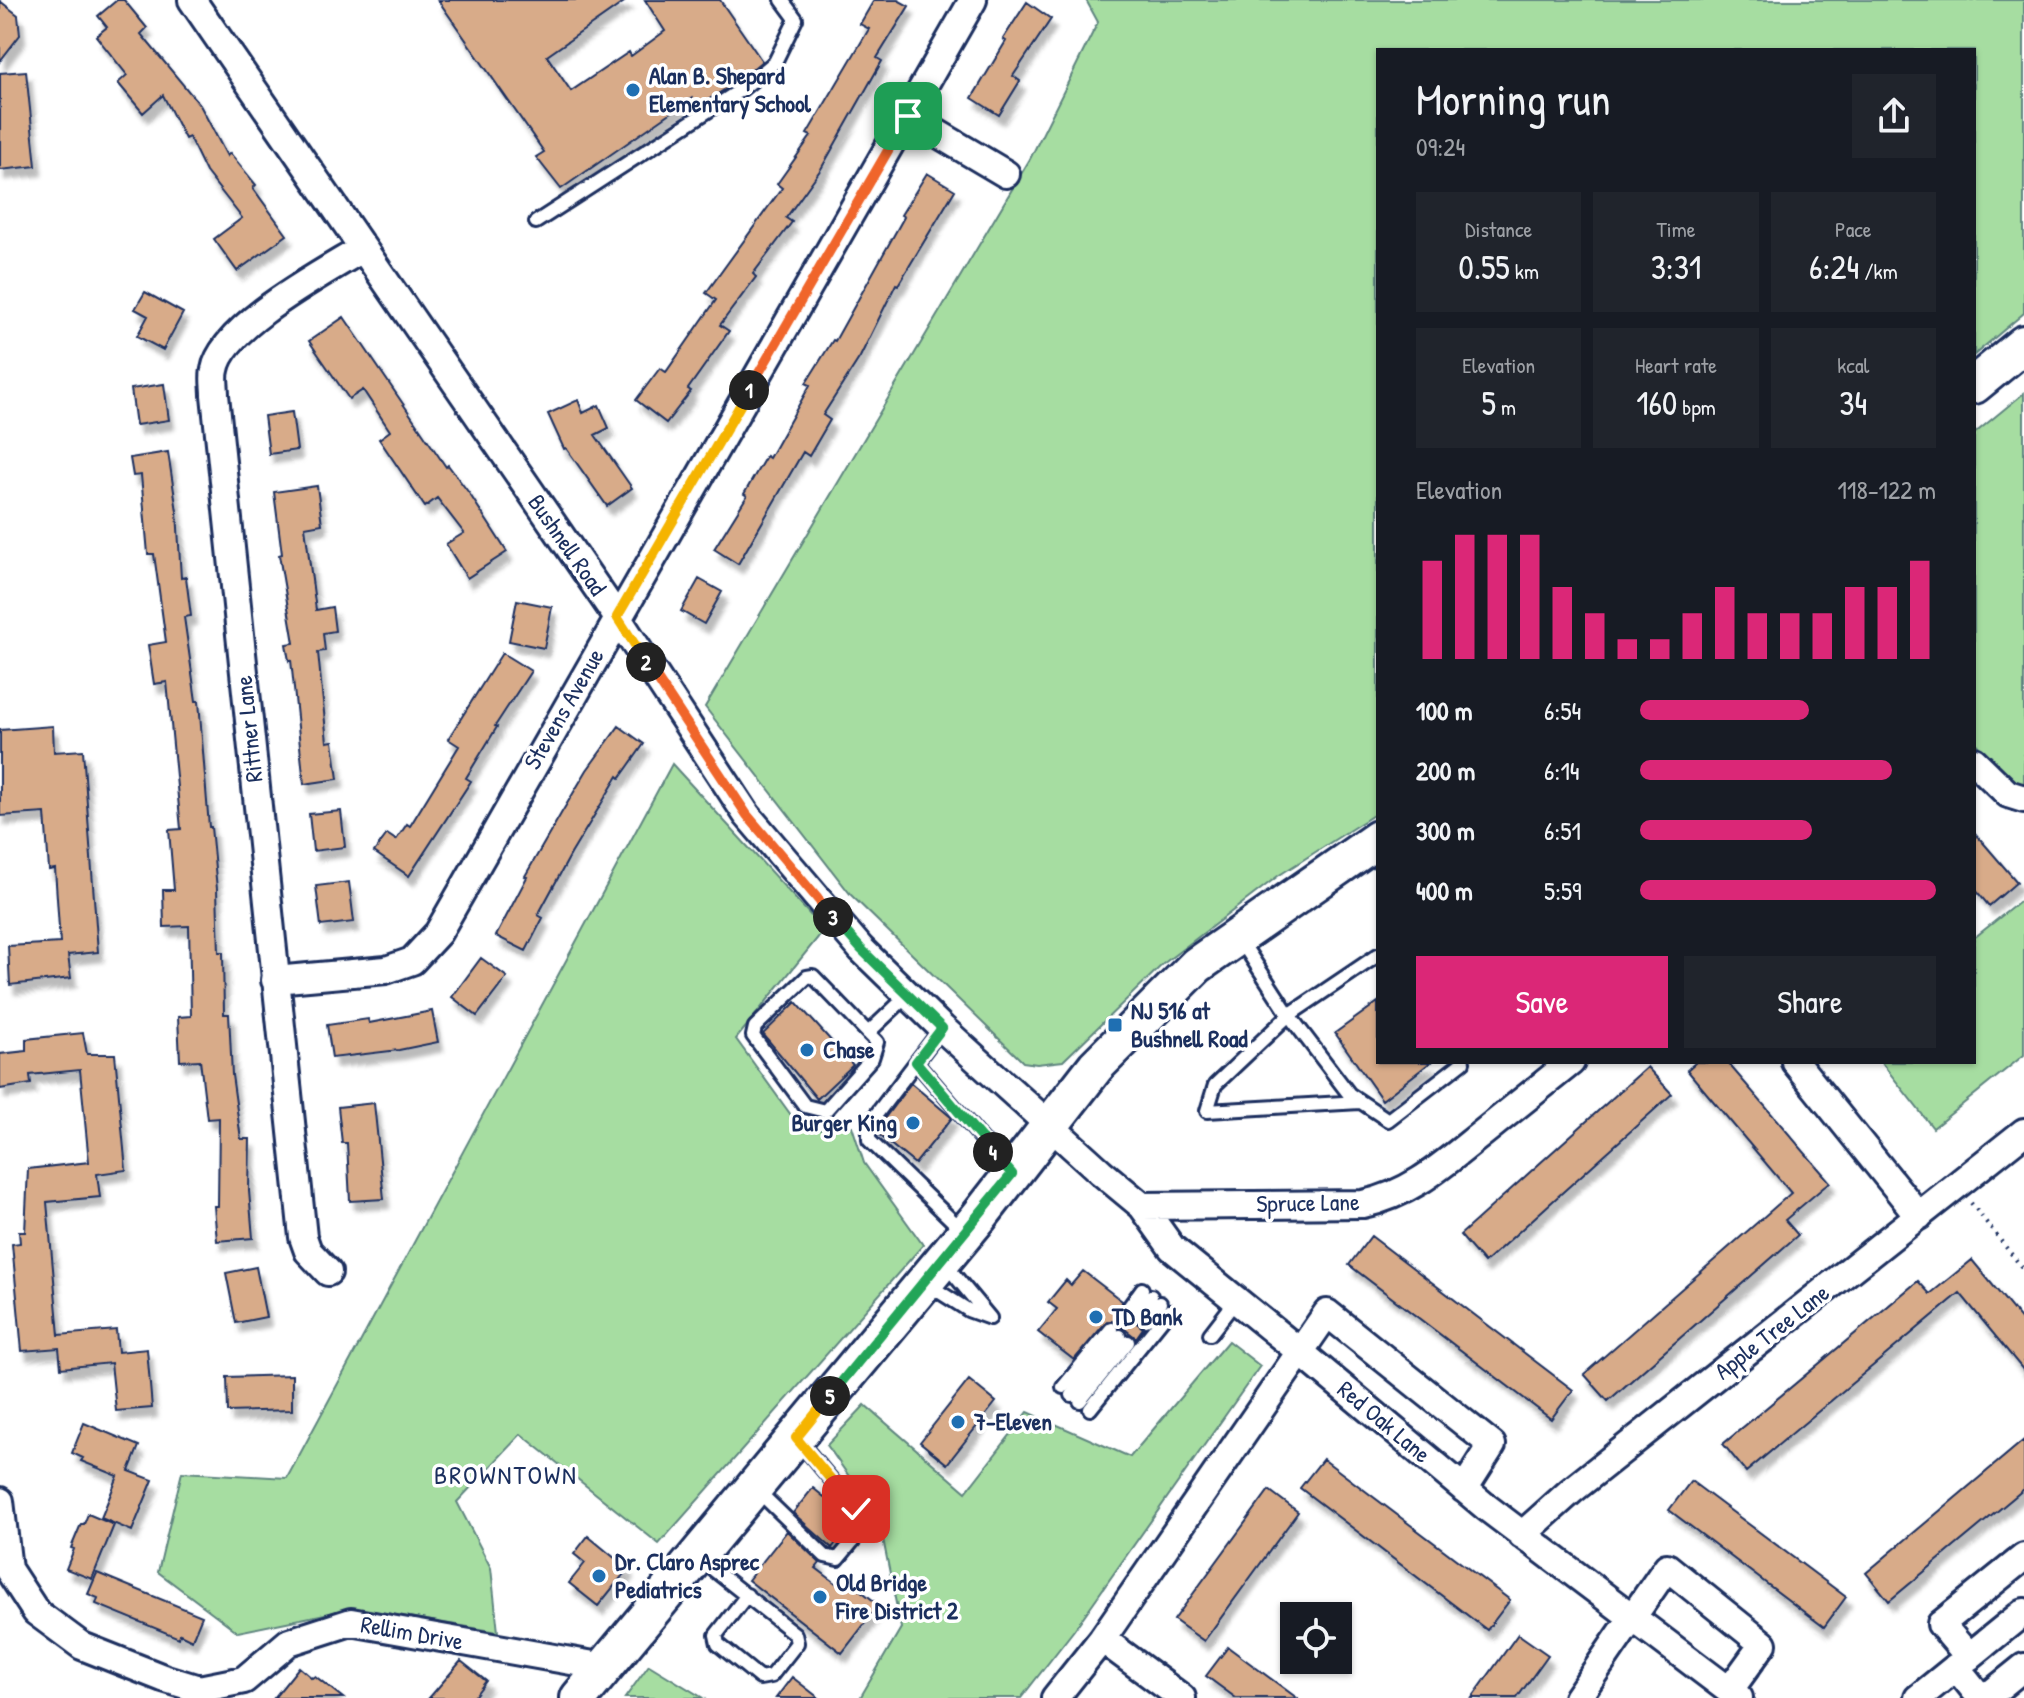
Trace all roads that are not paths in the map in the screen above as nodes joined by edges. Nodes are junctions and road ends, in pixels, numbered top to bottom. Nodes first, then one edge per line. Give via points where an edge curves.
1 (192, 0) edge
2 (782, 0) edge
3 (973, 0) edge
4 (908, 116) junction
5 (1006, 174) dead end
6 (536, 222) dead end
7 (362, 249) junction
8 (2024, 344) edge
9 (1976, 383) edge
10 (617, 617) junction
11 (1976, 763) edge
12 (2024, 799) edge
13 (1376, 840) edge
14 (1239, 937) junction
15 (1376, 956) edge
16 (275, 980) junction
17 (908, 995) junction
18 (1289, 1015) junction
19 (942, 1028) junction
20 (868, 1033) junction
21 (916, 1062) junction
22 (1460, 1064) edge
23 (1569, 1064) edge
24 (1797, 1064) edge
25 (1360, 1102) junction
26 (1049, 1124) junction
27 (2024, 1132) edge
28 (1012, 1174) junction
29 (1142, 1206) junction
30 (1919, 1216) junction
31 (966, 1233) junction
32 (328, 1272) dead end
33 (1237, 1299) junction
34 (1155, 1300) junction
35 (1210, 1334) dead end
36 (1299, 1351) junction
37 (1076, 1398) junction
38 (796, 1438) junction
39 (755, 1488) junction
40 (1464, 1489) junction
41 (0, 1501) edge
42 (1522, 1535) junction
43 (698, 1557) junction
44 (2024, 1557) edge
45 (747, 1595) junction
46 (2024, 1612) edge
47 (1631, 1617) junction
48 (1102, 1639) junction
49 (1962, 1662) junction
50 (605, 1667) junction
51 (2024, 1667) edge
52 (1734, 1694) edge
53 (579, 1698) edge
54 (1055, 1698) edge
55 (1182, 1698) edge
56 (1577, 1698) edge
57 (1918, 1698) edge

1 - 7 street, Bushnell Road
2 - 6 lane via 796,19 775,62 742,89
3 - 4 street, Stevens Avenue
4 - 5 street
4 - 10 street, Stevens Avenue
7 - 10 street, Bushnell Road
7 - 16 street, Rittner Lane via 255,317 229,341 215,367
8 - 9 main road
10 - 16 street, Stevens Avenue via 438,933 412,961 386,970
10 - 17 street, Bushnell Road via 747,815 861,949
11 - 12 street via 2008,794
13 - 14 main road
14 - 18 lane
14 - 26 main road via 1197,965 1096,1066
15 - 18 lane
16 - 32 street, Rittner Lane via 303,1237 308,1251
17 - 19 street, Bushnell Road
17 - 20 lane
18 - 25 lane
18 - 25 lane via 1215,1085 1207,1111
19 - 21 lane
19 - 26 street, Bushnell Road
20 - 20 lane via 813,976 755,1027 753,1036 805,1106 825,1111 872,1058 877,1042
21 - 28 lane
21 - 31 lane via 869,1124 869,1140
22 - 25 lane via 1388,1120
23 - 29 street, Spruce Lane via 1434,1172 1382,1200
24 - 30 street
26 - 28 main road
26 - 29 street, Red Oak Lane
27 - 30 street, Apple Tree Lane
28 - 31 main road
29 - 33 street, Red Oak Lane via 1172,1248
30 - 42 street, Apple Tree Lane
31 - 38 main road
33 - 35 lane
33 - 36 street, Red Oak Lane
34 - 34 lane via 1137,1313
34 - 37 lane
36 - 40 street, Red Oak Lane
36 - 40 street via 1327,1313 1492,1445
36 - 48 street
37 - 37 lane via 1119,1336
38 - 39 main road
38 - 39 lane via 856,1509 862,1530 838,1559 825,1556
39 - 43 main road
40 - 42 street, Red Oak Lane
41 - 50 street, Rellim Drive via 8,1569 36,1612 82,1646 199,1689 244,1680 289,1642 351,1622
42 - 47 street, Red Oak Lane
43 - 45 lane
43 - 50 main road
44 - 49 street via 1941,1624
45 - 45 lane via 795,1634 797,1643 771,1676 760,1678 718,1644 716,1635
46 - 49 street
47 - 52 street, Red Oak Lane
47 - 52 street via 1667,1567 1763,1644
47 - 56 street
48 - 54 street
48 - 55 street
49 - 51 street via 1976,1692 1988,1696
49 - 57 street
50 - 53 main road

